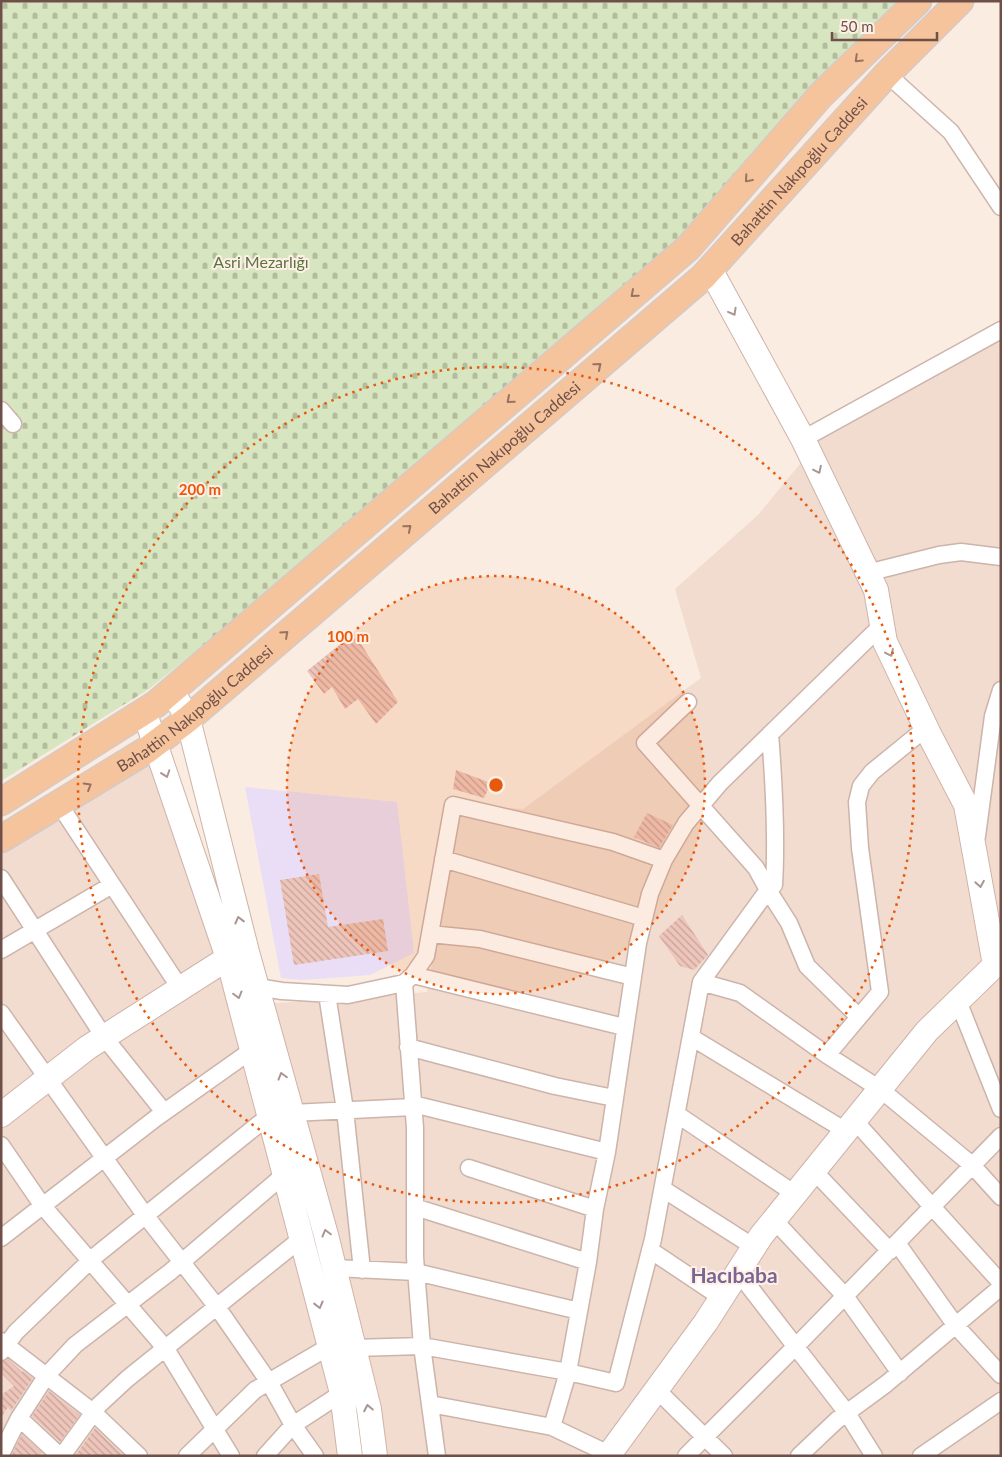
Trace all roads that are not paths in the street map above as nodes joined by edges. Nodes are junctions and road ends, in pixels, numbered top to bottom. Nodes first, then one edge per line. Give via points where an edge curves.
1 (918, 1) edge
2 (960, 1) edge
3 (887, 74) junction
4 (1001, 207) edge
5 (710, 269) junction
6 (1001, 330) edge
7 (1, 410) edge
8 (13, 424) dead end
9 (803, 439) junction
10 (1001, 557) edge
11 (867, 573) junction
12 (882, 626) junction
13 (1001, 690) edge
14 (172, 691) junction
15 (688, 702) dead end
16 (144, 711) junction
17 (188, 719) junction
18 (926, 728) junction
19 (770, 734) junction
20 (156, 744) junction
21 (1, 802) edge
22 (58, 804) junction
23 (702, 804) junction
24 (1, 839) edge
25 (974, 853) junction
26 (443, 859) junction
27 (664, 860) junction
28 (1, 878) edge
29 (112, 886) junction
30 (768, 890) junction
31 (644, 918) junction
32 (36, 932) junction
33 (430, 934) junction
34 (1, 950) edge
35 (228, 958) junction
36 (999, 967) edge
37 (633, 977) junction
38 (408, 979) junction
39 (701, 982) junction
40 (256, 987) junction
41 (180, 988) junction
42 (328, 994) junction
43 (958, 1001) junction
44 (1, 1013) edge
45 (859, 1017) junction
46 (624, 1027) junction
47 (104, 1037) junction
48 (691, 1037) junction
49 (408, 1047) junction
50 (252, 1050) junction
51 (827, 1055) junction
52 (48, 1079) junction
53 (880, 1089) junction
54 (614, 1098) junction
55 (413, 1106) junction
56 (1001, 1109) edge
57 (344, 1110) junction
58 (164, 1112) junction
59 (281, 1114) junction
60 (1, 1115) edge
61 (678, 1115) junction
62 (850, 1126) junction
63 (1001, 1136) edge
64 (1, 1145) edge
65 (607, 1152) junction
66 (103, 1158) junction
67 (972, 1165) junction
68 (469, 1168) dead end
69 (814, 1171) junction
70 (285, 1174) junction
71 (663, 1189) junction
72 (795, 1194) junction
73 (1001, 1198) edge
74 (42, 1205) junction
75 (415, 1207) junction
76 (932, 1208) junction
77 (595, 1209) junction
78 (145, 1215) junction
79 (774, 1220) junction
80 (1, 1238) edge
81 (302, 1238) junction
82 (754, 1247) junction
83 (893, 1247) junction
84 (650, 1250) junction
85 (90, 1260) junction
86 (183, 1262) junction
87 (588, 1262) junction
88 (335, 1268) junction
89 (362, 1270) junction
90 (416, 1272) junction
91 (738, 1272) junction
92 (1001, 1283) edge
93 (1001, 1287) edge
94 (846, 1296) junction
95 (722, 1298) junction
96 (128, 1306) junction
97 (217, 1307) junction
98 (579, 1311) junction
99 (956, 1326) junction
100 (3, 1346) edge
101 (330, 1346) junction
102 (422, 1346) junction
103 (796, 1346) junction
104 (354, 1348) junction
105 (166, 1350) junction
106 (568, 1372) junction
107 (900, 1373) junction
108 (47, 1375) junction
109 (1001, 1375) edge
110 (269, 1382) junction
111 (656, 1390) junction
112 (342, 1393) junction
113 (1001, 1401) edge
114 (430, 1404) junction
115 (93, 1412) junction
116 (847, 1413) junction
117 (19, 1418) junction
118 (294, 1425) junction
119 (213, 1428) junction
120 (552, 1428) junction
121 (705, 1437) junction
122 (1, 1454) edge
123 (608, 1455) edge
124 (61, 1456) edge
125 (139, 1456) edge
126 (187, 1456) edge
127 (231, 1456) edge
128 (265, 1456) edge
129 (315, 1456) edge
130 (350, 1456) edge
131 (375, 1456) edge
132 (437, 1456) edge
133 (686, 1456) edge
134 (724, 1456) edge
135 (799, 1456) edge
136 (874, 1456) edge
137 (921, 1456) edge

1 -> 14 main road, Bahattin Nakıpoğlu Caddesi via 821,95 688,248
2 - 3 main road, Bahattin Nakıpoğlu Caddesi
3 - 4 street via 951,132
3 - 5 main road, Bahattin Nakıpoğlu Caddesi
5 -> 9 street
17 -> 5 main road, Bahattin Nakıpoğlu Caddesi
6 - 9 street
7 - 8 street
9 -> 11 street
10 - 11 street via 961,552
11 - 12 street via 876,590
12 -> 18 street via 885,642
12 - 19 street
13 - 25 street via 993,716
14 - 16 main road, Bahattin Nakıpoğlu Caddesi
14 - 17 street
15 - 23 street via 645,743
16 - 20 street
16 - 21 main road, Bahattin Nakıpoğlu Caddesi
17 - 20 main road, Bahattin Nakıpoğlu Caddesi
40 -> 17 street
18 - 25 street via 966,805
18 - 45 street via 872,772 861,786 857,802 874,957 881,984 880,992
19 - 23 street
19 - 30 street via 776,856 774,885
22 -> 20 main road, Bahattin Nakıpoğlu Caddesi
20 -> 35 street
22 - 24 main road, Bahattin Nakıpoğlu Caddesi
22 - 29 street
23 - 27 street via 686,823
23 - 30 street via 756,868
25 -> 36 street
26 - 27 street via 453,805 613,842
26 - 31 street
26 - 33 street
27 - 31 street
28 - 32 street
29 - 32 street
29 - 41 street
30 - 39 street
30 - 45 street via 789,922 807,966
31 - 37 street
32 - 34 street
32 - 47 street
33 - 37 street via 480,939
33 - 38 street via 426,956
35 - 41 street
35 -> 50 street
36 - 43 street
37 - 46 street
38 - 42 street via 348,995
38 - 46 street
38 - 49 street
39 - 48 street
39 - 51 street via 740,993
40 - 42 street
59 -> 40 street
41 - 47 street
42 - 57 street
43 - 53 street via 927,1031
43 - 56 street
44 - 52 street
45 - 51 street
46 - 54 street
47 - 52 street
47 - 58 street
48 - 61 street
48 - 62 street
49 - 54 street via 555,1086
49 - 55 street
50 - 58 street
50 - 59 street
51 - 53 street
52 - 60 street
52 - 66 street
53 - 62 street
53 - 67 street
54 - 65 street
55 - 57 street
55 - 65 street
55 - 75 street
57 - 59 street
57 - 89 street
58 - 66 street
59 - 70 street
59 - 78 street
88 -> 59 street
61 - 71 street
61 - 72 street
62 - 69 street
62 - 76 street
63 - 67 street
64 - 74 street
65 - 77 street
66 - 74 street
66 - 78 street
67 - 73 street
67 - 76 street
68 - 77 street
69 - 72 street
69 - 83 street
70 - 81 street
70 - 86 street
71 - 82 street
71 - 84 street
72 - 79 street
74 - 80 street
74 - 85 street
75 - 87 street
75 - 90 street
76 - 83 street
76 - 92 street
77 - 87 street
78 - 85 street
78 - 86 street
79 - 82 street
79 - 94 street
81 - 97 street
81 -> 101 street
82 - 91 street
83 - 94 street
83 - 99 street
84 - 95 street
84 - 106 street via 616,1383
85 - 96 street
85 - 100 street
86 - 96 street
86 - 97 street
87 - 98 street
88 - 89 street
88 - 104 street
89 - 90 street
90 - 98 street
90 - 102 street
91 - 95 street
91 - 103 street
93 - 99 street
94 - 103 street
94 - 107 street
95 - 111 street
96 - 105 street
96 - 108 street via 75,1345
97 - 105 street
97 - 110 street
98 - 106 street
99 - 107 street
99 - 109 street
100 - 108 street
101 - 110 street
101 - 112 street
102 - 104 street
102 - 106 street
102 - 114 street
103 - 116 street
103 - 121 street
131 -> 104 street via 369,1408
105 - 115 street via 126,1379
105 - 119 street
106 - 120 street
107 - 116 street
108 - 115 street
108 - 117 street
110 - 118 street
110 - 119 street via 255,1390
111 - 121 street
111 - 123 street
112 - 118 street
112 - 130 street
113 - 137 street
114 - 120 street
114 - 132 street
115 - 124 street
115 - 125 street
116 - 135 street
116 - 136 street
117 - 122 street
117 - 124 street
118 - 128 street
118 - 129 street
119 - 126 street
119 - 127 street
120 - 123 street
121 - 133 street
121 - 134 street

